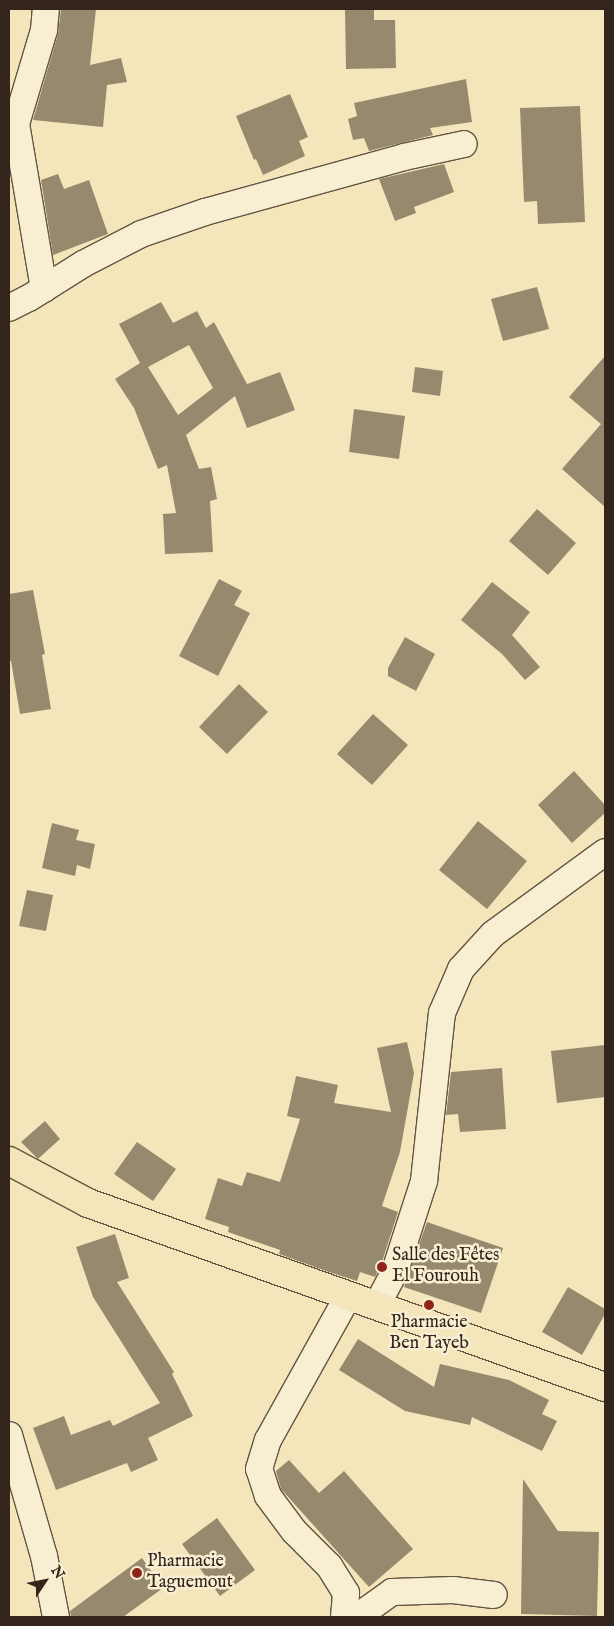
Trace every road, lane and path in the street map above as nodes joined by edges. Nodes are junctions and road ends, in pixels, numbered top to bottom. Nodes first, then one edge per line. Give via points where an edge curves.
1 (46, 9) edge
2 (464, 144) dead end
3 (44, 289) junction
4 (9, 308) edge
5 (605, 852) edge
6 (9, 1161) edge
7 (348, 1296) junction
8 (377, 1306) junction
9 (605, 1387) edge
10 (9, 1435) edge
11 (494, 1595) dead end
12 (56, 1617) edge
13 (344, 1617) edge
14 (357, 1617) edge

1 - 3 street via 44,30 16,124
2 - 3 street via 404,157 205,212 140,234
3 - 4 street
5 - 8 street via 493,934 461,969 442,1013 424,1181 395,1271
6 - 7 main road via 88,1203
7 - 8 main road
7 - 13 street via 268,1440 259,1469 268,1496 294,1531 329,1566 346,1593
8 - 9 main road
10 - 12 street via 44,1556
11 - 14 street via 453,1590 392,1592

